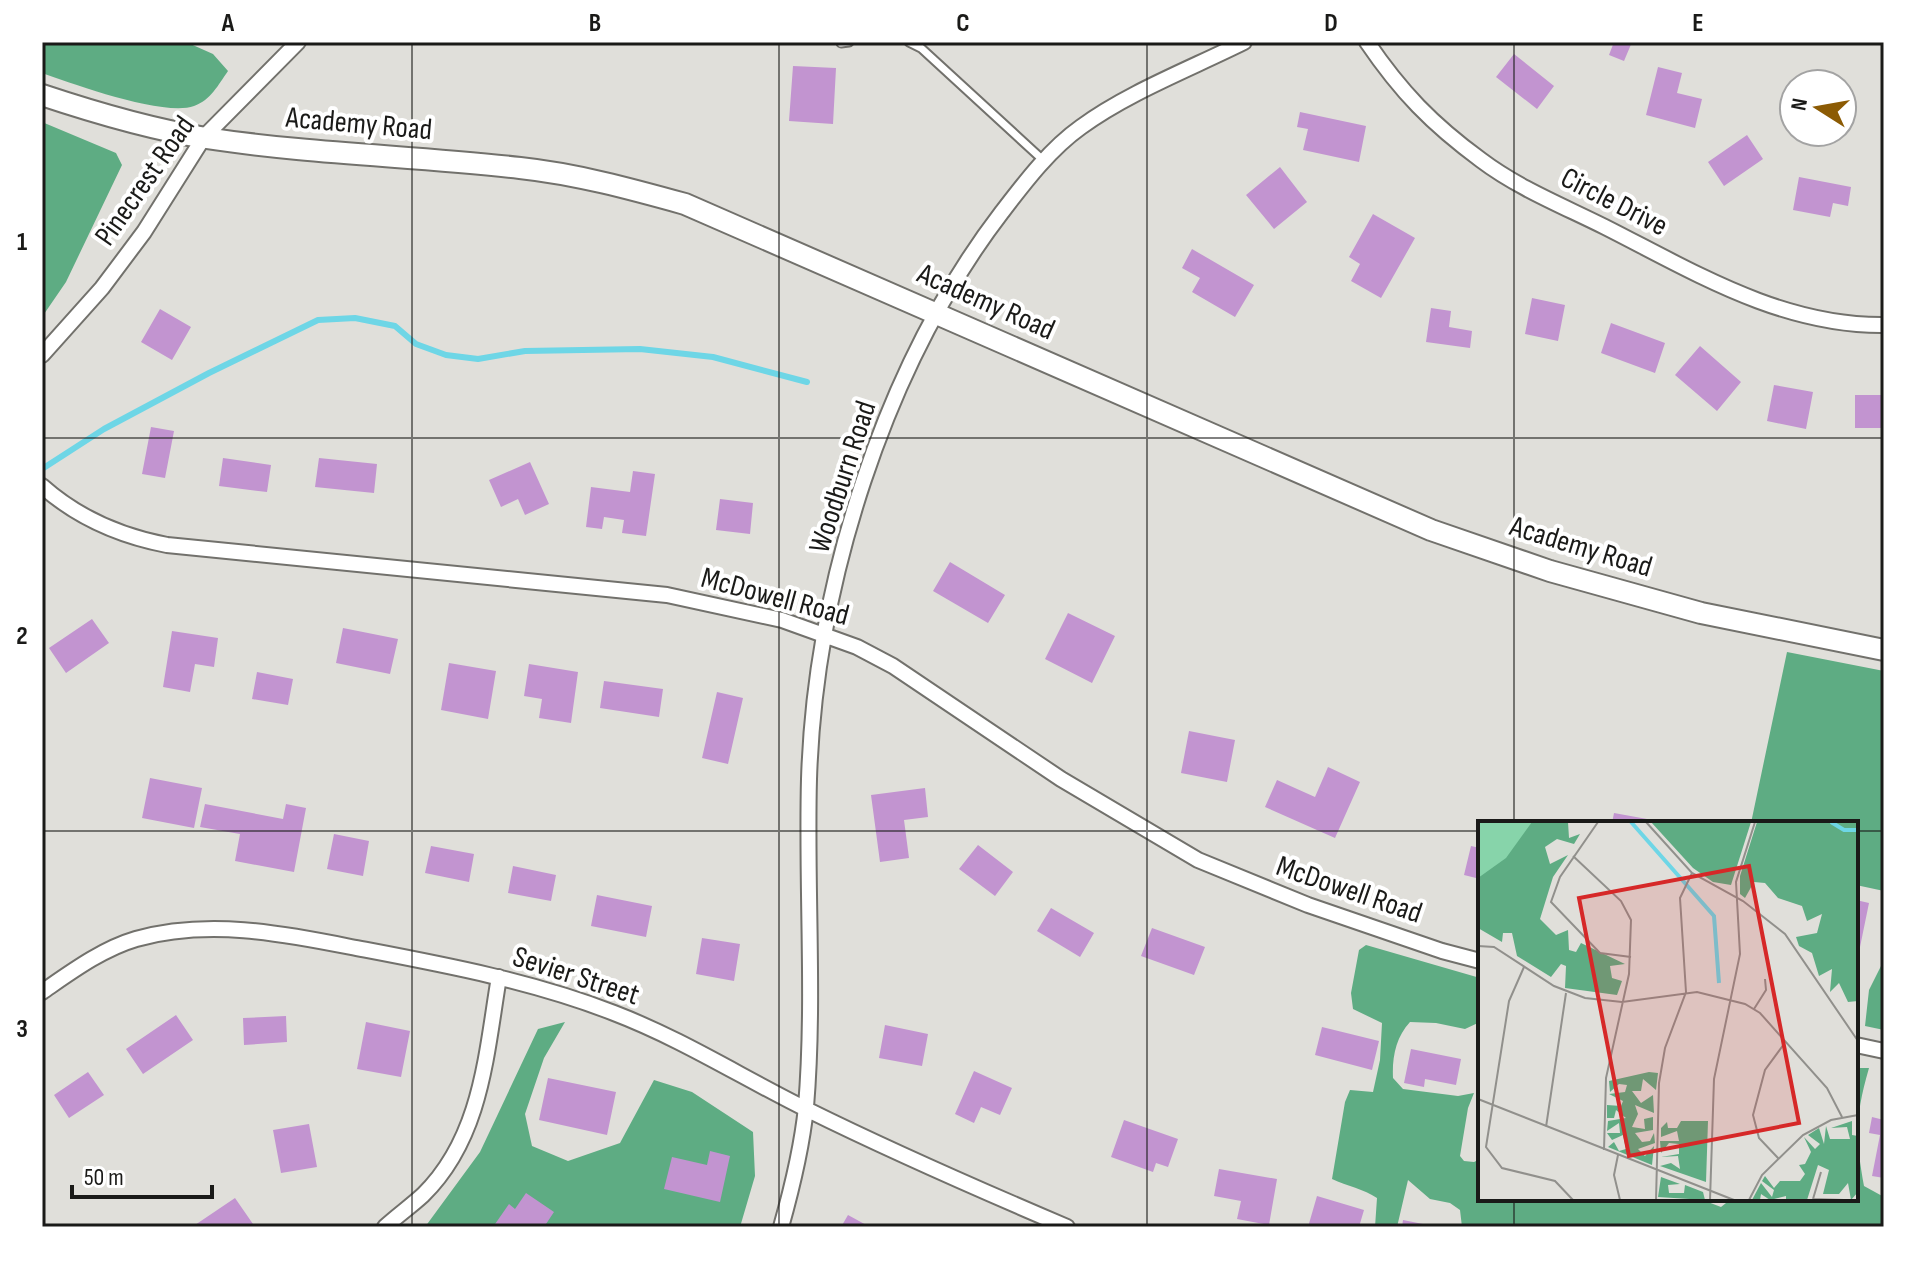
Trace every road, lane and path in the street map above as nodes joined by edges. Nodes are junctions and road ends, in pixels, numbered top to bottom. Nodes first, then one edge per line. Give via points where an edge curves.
1 (298, 42) edge
2 (909, 42) edge
3 (1244, 42) edge
4 (1367, 42) edge
5 (42, 95) edge
6 (204, 137) junction
7 (1045, 162) junction
8 (936, 312) junction
9 (1884, 325) edge
10 (42, 355) edge
11 (42, 486) edge
12 (825, 635) junction
13 (1884, 650) edge
14 (1478, 960) edge
15 (499, 977) junction
16 (42, 992) edge
17 (1858, 1045) edge
18 (1884, 1051) edge
19 (805, 1109) junction
20 (385, 1227) edge
21 (781, 1227) edge
22 (1067, 1227) edge

1 - 6 street, Pinecrest Road
2 - 7 lane
3 - 7 street, Woodburn Road via 1109,109
4 - 9 street, Circle Drive via 1425,114 1515,182 1738,294 1821,321
5 - 6 main road, Academy Road
6 - 8 main road, Academy Road via 521,168 629,188 728,221
6 - 10 street, Pinecrest Road via 119,266
7 - 8 street, Woodburn Road via 993,225
8 - 12 street, Woodburn Road via 905,376 854,509
8 - 13 main road, Academy Road via 1489,552 1701,613
11 - 12 street, McDowell Road via 96,524 167,545 667,595
12 - 14 street, McDowell Road via 893,666 1061,779 1198,860 1308,905
12 - 19 street, Woodburn Road via 809,776
15 - 16 street, Sevier Street via 323,941 226,928 168,932 122,944
15 - 19 street, Sevier Street via 552,991 664,1035
15 - 20 street via 479,1096 468,1127 424,1194
17 - 18 street
19 - 21 street, Woodburn Road
19 - 22 street, Sevier Street

